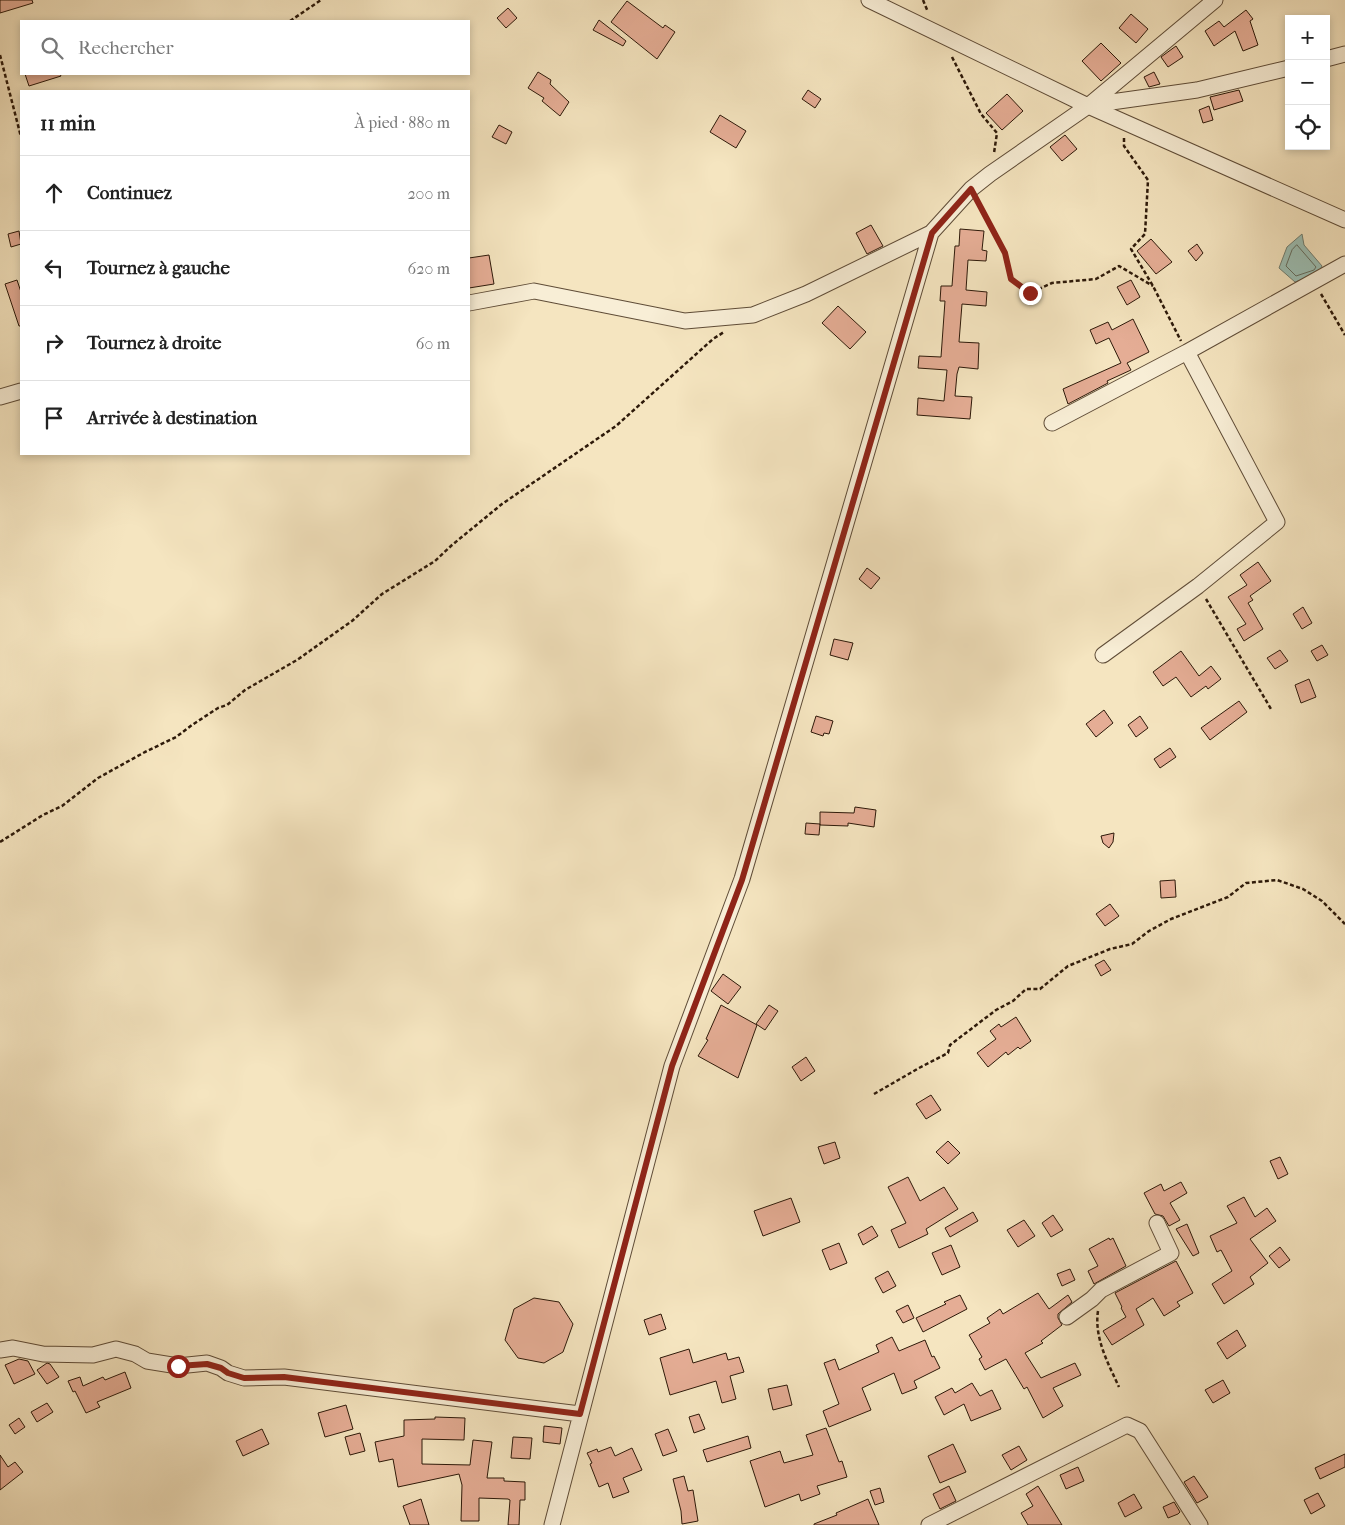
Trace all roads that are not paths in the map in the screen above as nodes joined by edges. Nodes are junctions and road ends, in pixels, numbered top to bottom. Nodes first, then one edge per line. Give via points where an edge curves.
1 (869, 0) edge
2 (1215, 0) edge
3 (1345, 54) edge
4 (1330, 58) edge
5 (1285, 69) edge
6 (1088, 106) junction
7 (1345, 220) edge
8 (932, 233) junction
9 (1345, 264) edge
10 (470, 303) edge
11 (1187, 352) junction
12 (20, 391) edge
13 (0, 397) edge
14 (1052, 423) dead end
15 (1102, 655) dead end
16 (1157, 1223) dead end
17 (1066, 1317) dead end
18 (0, 1350) edge
19 (580, 1414) junction
20 (552, 1525) edge
21 (929, 1525) edge
22 (1200, 1525) edge

1 - 6 street
2 - 6 street
3 - 4 street
5 - 6 street via 1197,90
6 - 7 street
6 - 8 street via 971,189
8 - 10 street via 806,294 753,315 685,321 534,291
8 - 19 street via 742,880 672,1066
9 - 11 street
11 - 14 street
11 - 15 street via 1277,522 1198,586
12 - 13 street
16 - 17 street via 1171,1253 1101,1290
18 - 19 street via 14,1348 43,1354 93,1356 116,1349 147,1361 178,1366 207,1364 244,1378 284,1377
19 - 20 street
21 - 22 street via 1127,1425 1140,1431

